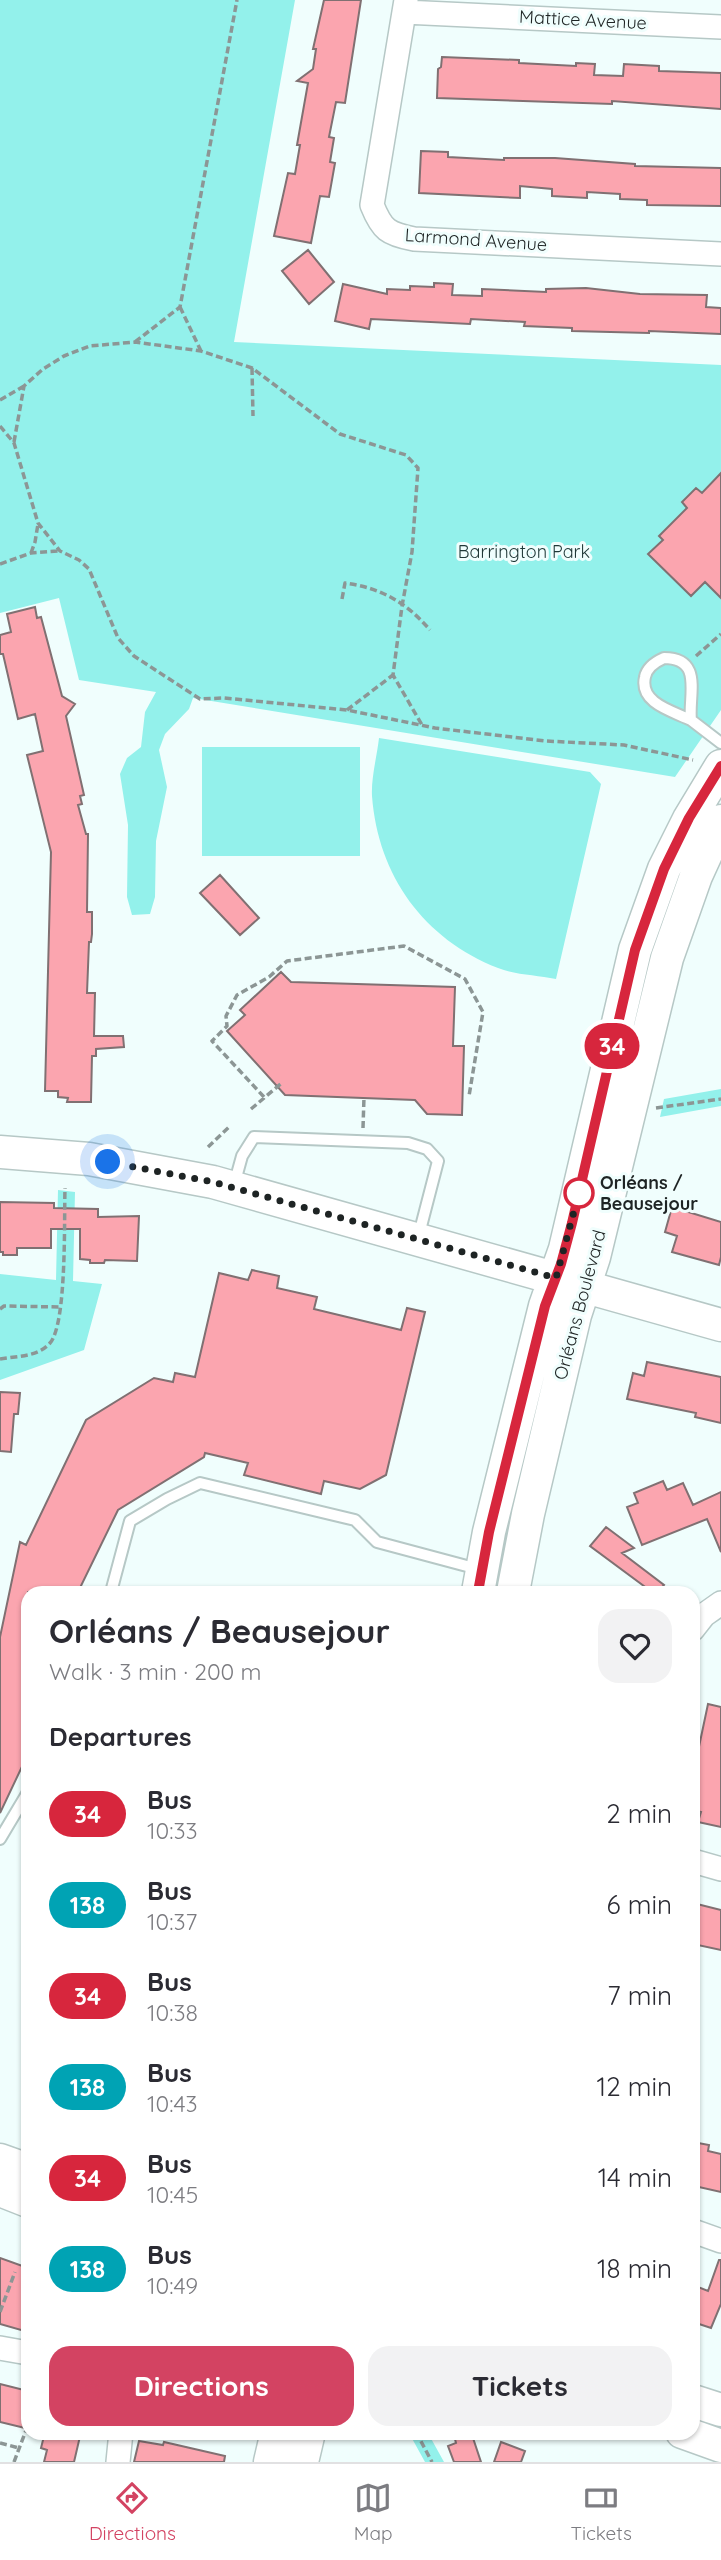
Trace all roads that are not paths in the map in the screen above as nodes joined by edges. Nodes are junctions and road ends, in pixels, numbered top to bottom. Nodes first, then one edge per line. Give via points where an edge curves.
1 (405, 6) edge
2 (721, 27) edge
3 (721, 254) edge
4 (691, 720) junction
5 (721, 743) edge
6 (707, 763) edge
7 (721, 821) edge
8 (0, 1152) edge
9 (234, 1188) junction
10 (418, 1238) junction
11 (570, 1282) junction
12 (721, 1325) edge
13 (480, 1581) edge
14 (113, 1586) edge
15 (514, 1586) edge
16 (721, 1603) edge
17 (700, 1620) edge
18 (21, 1802) edge
19 (4, 1826) edge
20 (0, 1839) edge
21 (700, 1863) edge
22 (721, 1869) edge
23 (0, 2160) edge
24 (21, 2168) edge
25 (0, 2190) edge
26 (21, 2198) edge
27 (700, 2234) edge
28 (721, 2241) edge
29 (0, 2348) edge
30 (21, 2352) edge
31 (700, 2402) edge
32 (721, 2410) edge
33 (700, 2438) edge
34 (120, 2440) edge
35 (275, 2440) edge
36 (307, 2440) edge
37 (721, 2446) edge
38 (118, 2462) edge
39 (270, 2462) edge
40 (302, 2462) edge

1 - 2 street, Mattice Avenue
1 - 3 street, Larmond Avenue via 372,205 380,225 395,235 414,239
4 - 4 lane via 652,701 644,688 646,672 657,661 672,658 685,666 692,680
4 - 5 lane
6 - 11 main road, Orléans Boulevard via 635,950 565,1250
7 - 11 main road, Orléans Boulevard via 667,958 594,1257
8 - 9 main road via 147,1168
9 - 10 main road
9 - 10 lane via 242,1156 254,1137 408,1143 427,1149 438,1161
10 - 11 main road
11 - 12 main road
11 - 13 main road, Orléans Boulevard via 545,1306
11 - 15 main road, Orléans Boulevard via 575,1315
13 - 14 lane via 377,1542 355,1520 200,1483 130,1521
16 - 17 street
18 - 19 lane
19 - 20 lane
21 - 22 street
23 - 24 main road
25 - 26 main road
27 - 28 street
29 - 30 street
31 - 32 main road
33 - 37 main road
34 - 38 street
35 - 39 main road
36 - 40 main road

